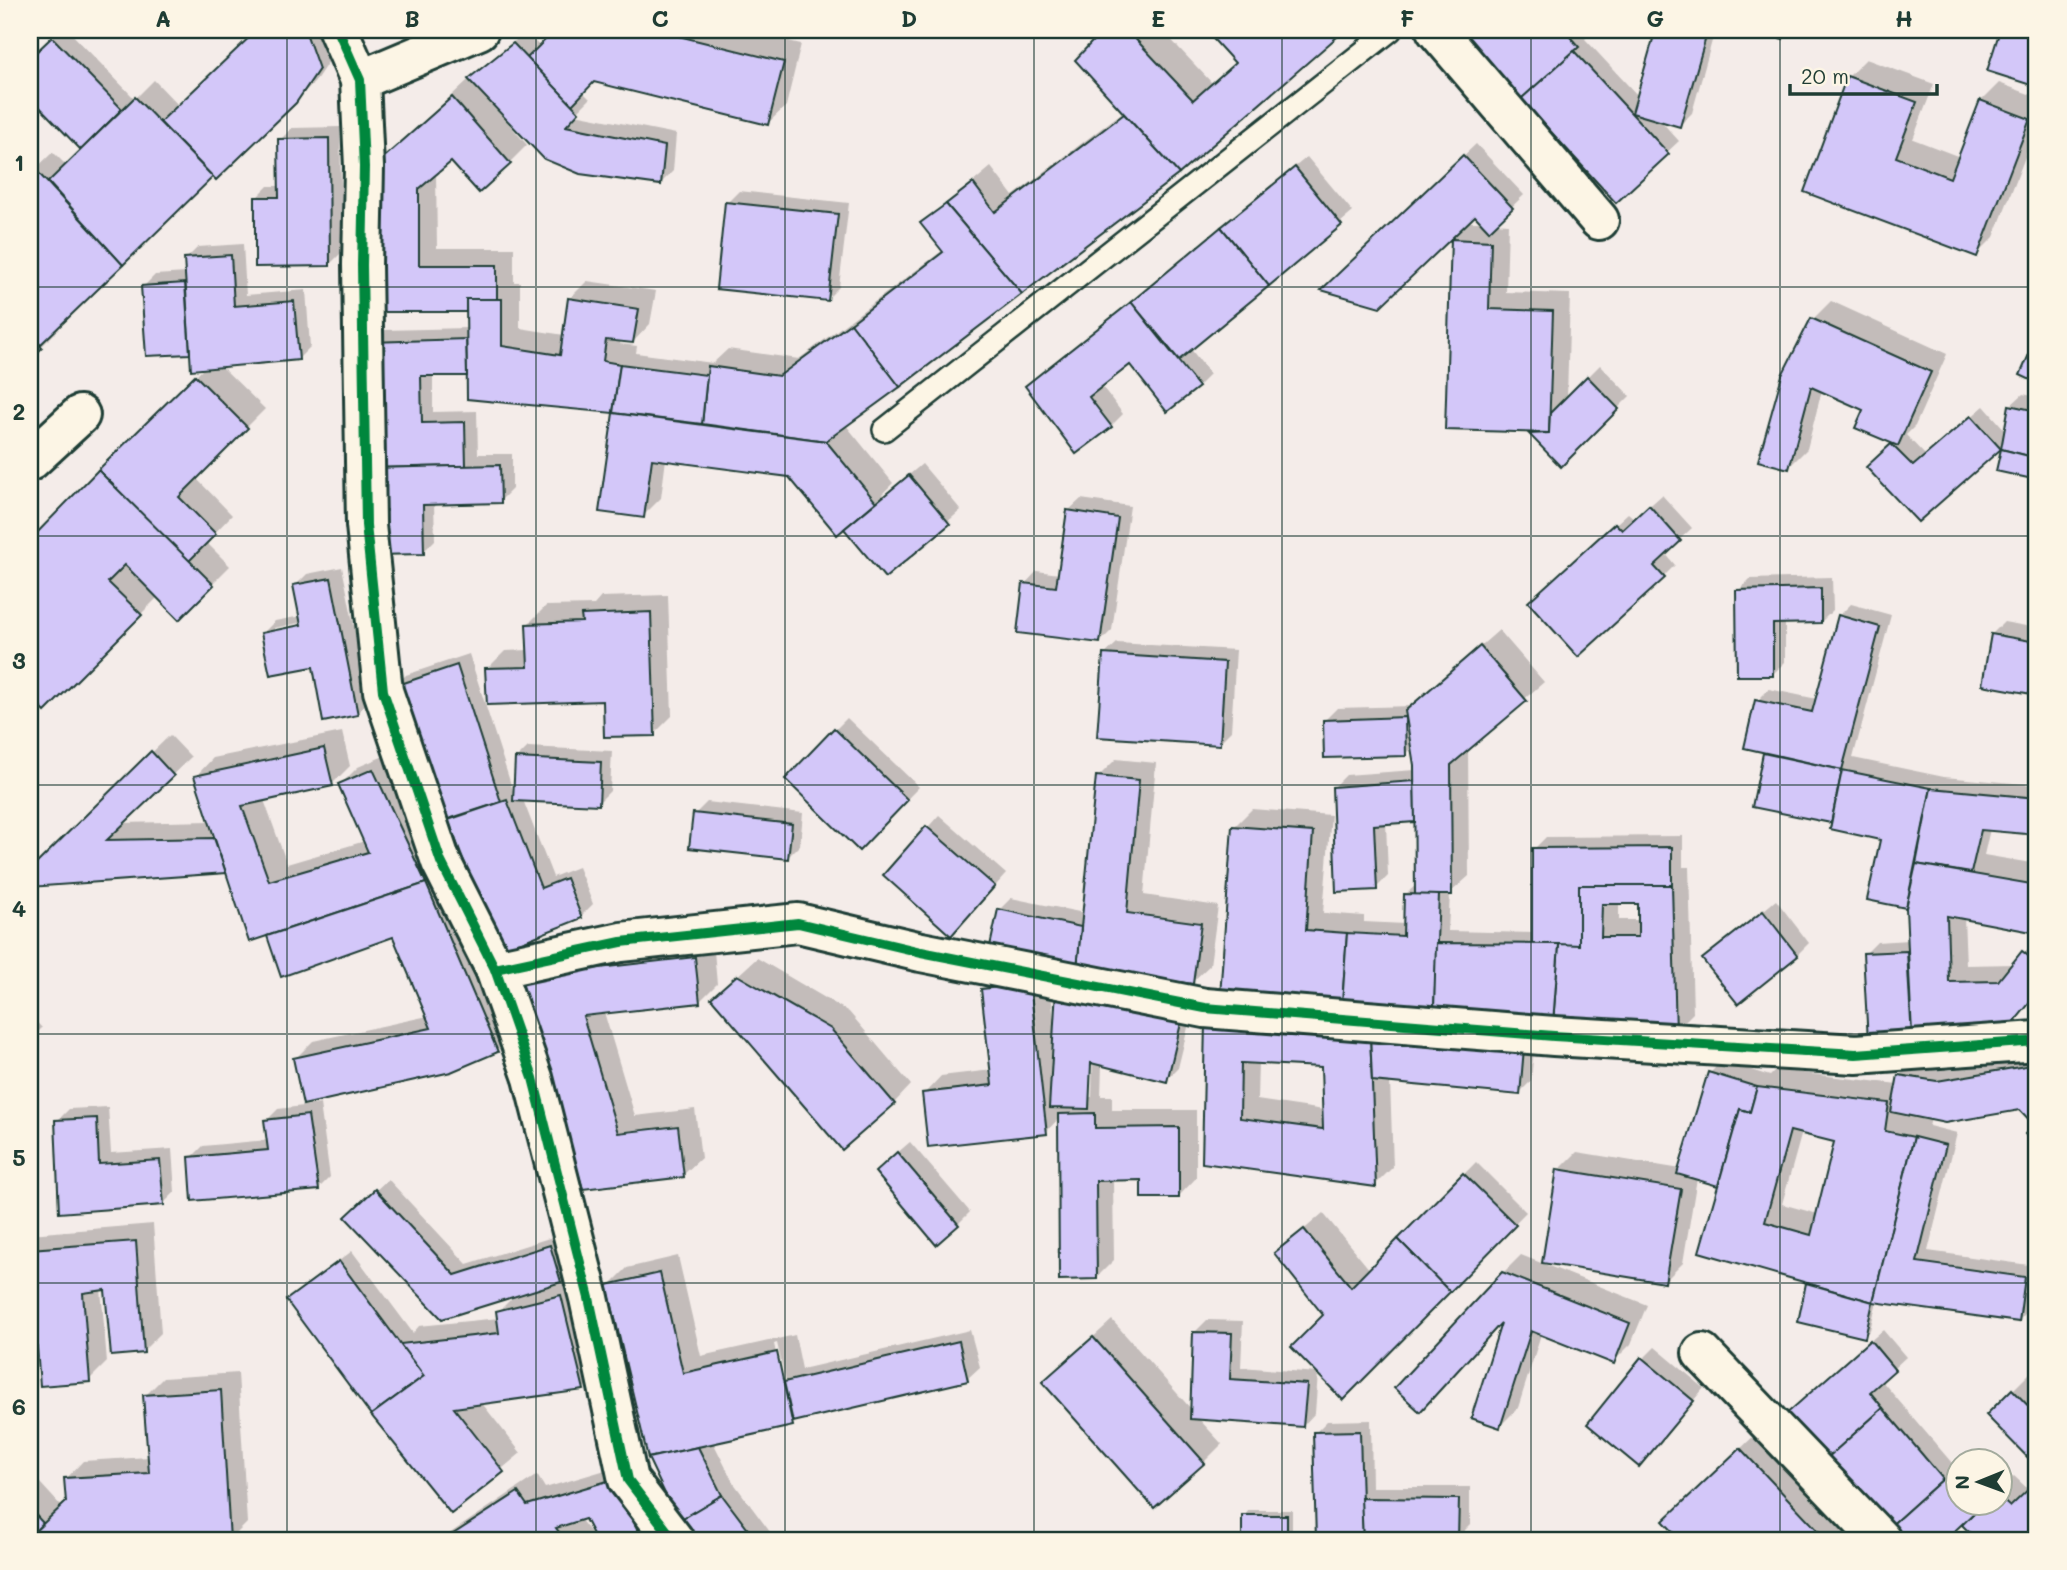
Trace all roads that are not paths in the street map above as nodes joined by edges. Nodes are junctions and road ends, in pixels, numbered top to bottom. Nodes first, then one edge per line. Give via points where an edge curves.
1 (338, 30) edge
2 (479, 30) edge
3 (1391, 30) edge
4 (1436, 30) edge
5 (360, 80) junction
6 (1599, 220) dead end
7 (80, 415) dead end
8 (884, 430) dead end
9 (30, 461) edge
10 (495, 969) junction
11 (2037, 1041) edge
12 (1702, 1353) dead end
13 (674, 1540) edge
14 (1881, 1540) edge

1 - 5 street
2 - 5 street
3 - 8 lane
4 - 6 street
5 - 10 street via 365,167 366,525 383,691 441,862
7 - 9 street
10 - 11 street via 621,942 798,923 1205,1008 1856,1054
10 - 13 street via 533,1078 589,1298 628,1480
12 - 14 street

